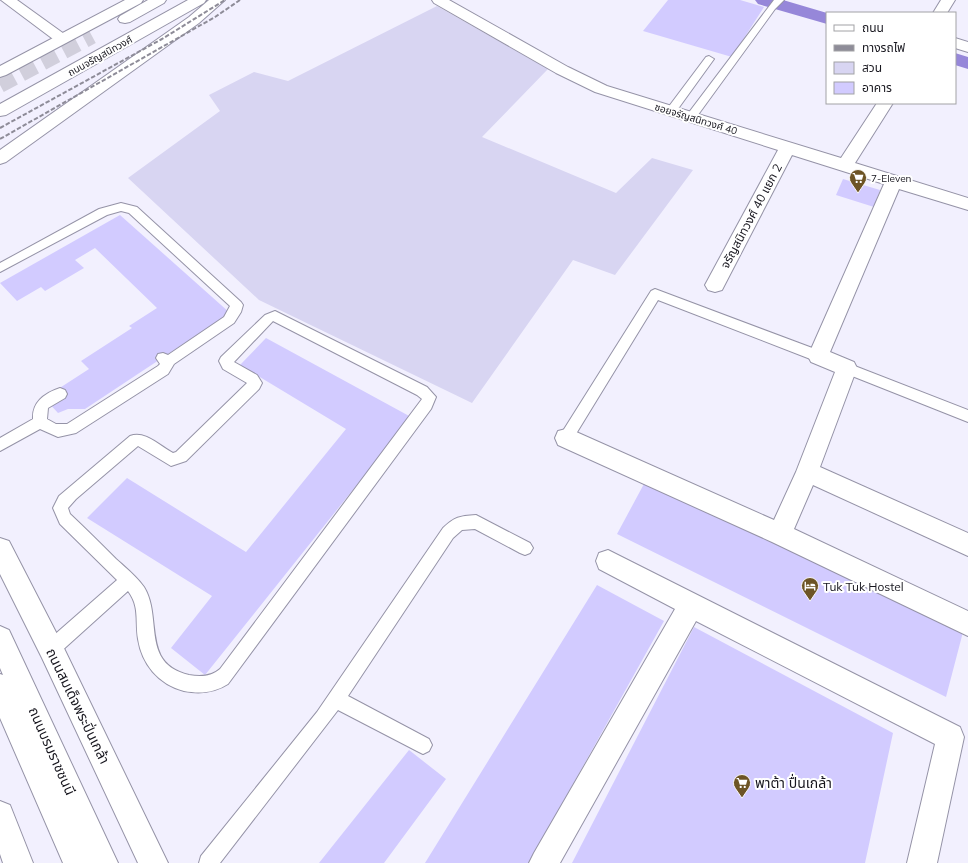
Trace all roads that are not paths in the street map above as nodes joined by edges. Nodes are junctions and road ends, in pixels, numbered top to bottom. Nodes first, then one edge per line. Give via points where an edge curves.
1 (8, 0) edge
2 (136, 0) edge
3 (159, 0) edge
4 (199, 0) edge
5 (218, 0) edge
6 (439, 0) edge
7 (948, 0) edge
8 (776, 4) edge
9 (941, 12) edge
10 (89, 31) junction
11 (62, 39) junction
12 (956, 43) edge
13 (118, 46) junction
14 (968, 47) edge
15 (709, 58) dead end
16 (0, 72) edge
17 (883, 104) edge
18 (0, 111) edge
19 (671, 111) junction
20 (691, 117) junction
21 (788, 147) junction
22 (0, 158) edge
23 (845, 165) junction
24 (894, 181) junction
25 (968, 204) edge
26 (0, 268) edge
27 (715, 285) dead end
28 (818, 356) junction
29 (847, 368) junction
30 (60, 394) dead end
31 (968, 416) edge
32 (40, 422) junction
33 (566, 438) joint
34 (0, 446) edge
35 (807, 472) junction
36 (780, 534) junction
37 (968, 545) edge
38 (525, 548) dead end
39 (0, 549) edge
40 (608, 561) dead end
41 (128, 581) junction
42 (691, 605) junction
43 (968, 624) edge
44 (0, 639) edge
45 (51, 650) junction
46 (0, 687) edge
47 (335, 699) junction
48 (424, 745) dead end
49 (0, 815) edge
50 (18, 863) edge
51 (78, 863) edge
52 (103, 863) edge
53 (153, 863) edge
54 (208, 863) edge
55 (544, 863) edge
56 (922, 863) edge

1 - 11 street
2 - 10 street, ถนนจรัญสนิทวงศ์
3 - 10 street, ถนนจรัญสนิทวงศ์
4 - 13 street, ถนนจรัญสนิทวงศ์
5 - 22 street via 194,20
6 - 19 street, ซอยจรัญสนิทวงศ์ 40 via 562,70 601,88
7 - 9 street
8 - 20 lane
10 - 11 street, ถนนจรัญสนิทวงศ์
10 - 13 street via 72,40 72,44 78,50 92,51
11 - 16 street, ถนนจรัญสนิทวงศ์
12 - 14 street
13 - 18 street, ถนนจรัญสนิทวงศ์
15 - 19 lane
17 - 23 street
19 - 20 street, ซอยจรัญสนิทวงศ์ 40
20 - 21 street, ซอยจรัญสนิทวงศ์ 40
21 - 23 street, ซอยจรัญสนิทวงศ์ 40
21 - 27 street, จรัญสนิทวงศ์ 40 แยก 2
23 - 24 street, ซอยจรัญสนิทวงศ์ 40
24 - 25 street, ซอยจรัญสนิทวงศ์ 40
24 - 28 street
26 - 32 lane via 103,212 121,207 133,210 237,305 229,320 165,360 163,370 71,429 53,430
28 - 29 street
28 - 33 lane via 655,294
29 - 31 lane
29 - 35 street
30 - 32 lane via 40,408
32 - 34 lane
33 - 36 street
35 - 36 street
35 - 37 street
36 - 43 street
38 - 47 lane via 476,522 459,523 448,533
39 - 45 street, ถนนสมเด็จพระปิ่นเกล้า
40 - 42 street
41 - 41 lane via 63,516 60,508 64,500 135,440 140,440 172,460 181,457 254,385 252,379 228,365 226,361 272,317 279,317 429,395 426,405 223,679 205,684 186,683 164,672 155,664 146,640 144,603
41 - 45 lane
42 - 55 street
42 - 56 street via 950,737
44 - 52 street, ถนนบรมราชชนนี
45 - 53 street, ถนนสมเด็จพระปิ่นเกล้า
46 - 51 street
47 - 48 lane
47 - 54 lane via 323,718
49 - 50 street

